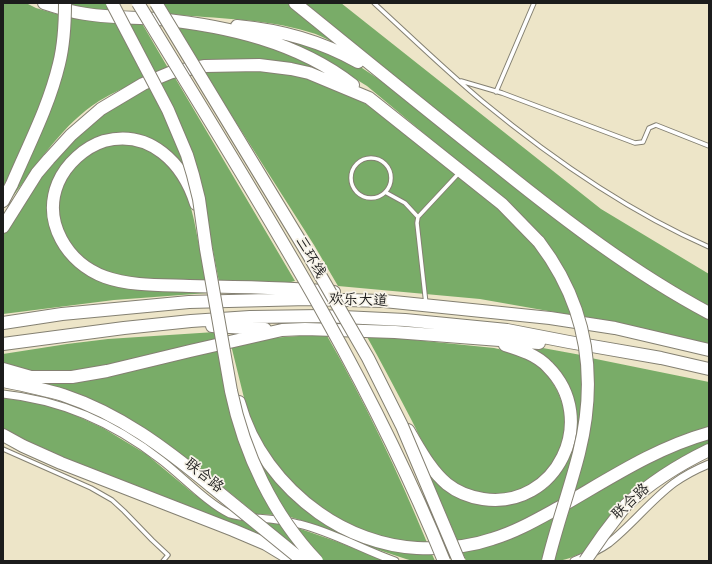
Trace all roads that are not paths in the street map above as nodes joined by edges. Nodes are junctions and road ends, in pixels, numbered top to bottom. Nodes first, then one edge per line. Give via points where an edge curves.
1 (44, 3) edge
2 (65, 3) edge
3 (112, 3) edge
4 (138, 3) edge
5 (156, 3) edge
6 (295, 3) edge
7 (374, 3) edge
8 (534, 3) edge
9 (194, 24) junction
10 (384, 76) junction
11 (458, 80) junction
12 (496, 92) junction
13 (369, 98) junction
14 (709, 146) edge
15 (461, 170) junction
16 (385, 192) junction
17 (3, 201) edge
18 (418, 218) junction
19 (202, 225) junction
20 (3, 227) edge
21 (709, 247) edge
22 (384, 301) junction
23 (426, 305) junction
24 (709, 313) edge
25 (191, 321) junction
26 (3, 323) edge
27 (282, 330) junction
28 (481, 339) junction
29 (569, 342) junction
30 (3, 344) edge
31 (709, 350) edge
32 (224, 351) junction
33 (3, 369) edge
34 (709, 369) edge
35 (3, 381) edge
36 (3, 394) edge
37 (390, 402) junction
38 (709, 433) edge
39 (3, 435) edge
40 (3, 449) edge
41 (709, 450) edge
42 (709, 464) edge
43 (163, 561) edge
44 (294, 561) edge
45 (303, 561) edge
46 (317, 561) edge
47 (396, 561) edge
48 (444, 561) edge
49 (459, 561) edge
50 (548, 561) edge
51 (574, 561) edge
52 (585, 561) edge

1 - 9 highway via 99,16 160,19
2 - 17 highway, bridge via 62,46 54,82
3 - 19 highway, bridge via 177,130 193,175
4 - 48 highway, 三环线, bridge via 353,366 413,488
5 - 37 highway, 三环线, bridge via 337,304
6 - 10 highway
7 - 11 lane
8 - 12 lane
9 - 10 highway via 258,28 300,37 328,46
9 - 13 highway via 268,40 305,55 344,78
10 - 24 highway via 576,228 675,294
11 - 12 lane
11 - 21 lane via 558,159 646,217
12 - 14 lane via 635,143 644,142 650,128 656,126
13 - 15 highway
13 - 20 highway via 309,74 275,66 222,65 172,72 125,94 81,125 37,173
15 - 18 lane
15 - 50 highway, bridge via 512,213 539,242 563,278 585,344 589,387 583,436
16 - 16 lane via 391,177 386,164 374,158 365,158 357,163 350,179 356,191 372,198
16 - 18 lane via 405,203
18 - 23 lane
19 - 22 highway, bridge via 188,184 171,159 158,149 134,139 101,142 86,150 68,166 60,179 53,201 53,216 58,232 69,252 83,265 104,277 178,285 288,288 348,293
19 - 32 highway, bridge
22 - 23 highway, 欢乐大道
22 - 26 highway, 欢乐大道 via 308,298 189,302 62,314
23 - 31 highway, 欢乐大道 via 550,318 615,328
25 - 27 highway via 207,326
25 - 29 highway, 欢乐大道 via 322,316 405,320 507,330
25 - 30 highway, 欢乐大道
27 - 28 highway via 395,332
27 - 33 highway via 94,374 44,377 17,374
28 - 29 highway via 536,343
28 - 37 highway, bridge via 529,353 541,360 564,390 570,407 569,439 556,469 540,486 504,500 478,498 454,489 436,473
29 - 34 highway, 欢乐大道
32 - 38 highway, bridge via 244,418 268,464 283,482 317,512 341,526 356,534 394,545 438,548 478,543 499,537 535,521 656,452
32 - 46 highway, bridge via 236,414 261,478 284,520
35 - 45 highway, bridge via 62,395 106,413 158,443
36 - 47 street, 联合路 via 57,405 88,416 120,432 231,514 299,524
37 - 49 highway, 三环线, bridge
39 - 44 highway via 61,463 266,544
40 - 43 lane via 112,500 168,555
41 - 52 highway, bridge via 667,472 640,492 612,522
42 - 51 street, 联合路 via 686,476 656,498 609,542 595,552

